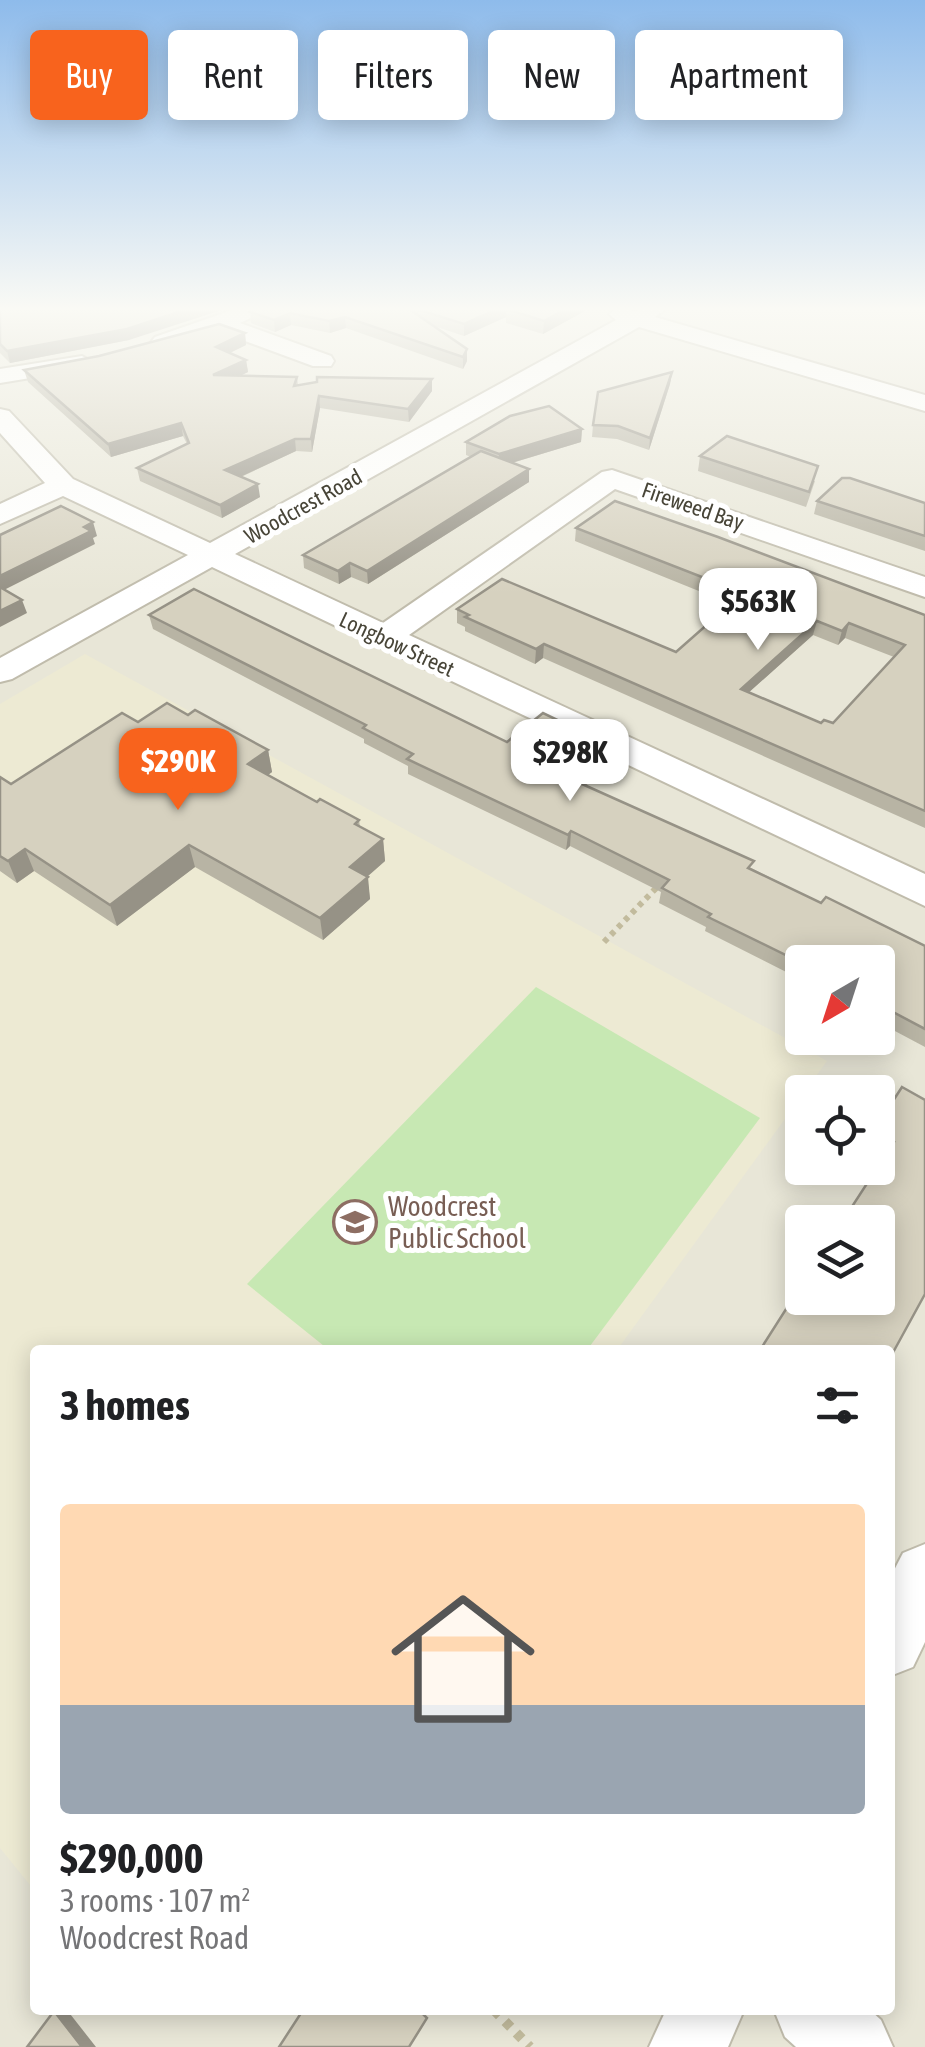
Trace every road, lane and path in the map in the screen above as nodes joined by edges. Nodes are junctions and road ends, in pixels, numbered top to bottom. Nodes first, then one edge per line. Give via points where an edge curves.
1 (487, 403) edge
2 (0, 417) edge
3 (63, 486) junction
4 (0, 516) edge
5 (212, 557) junction
6 (925, 588) edge
7 (383, 638) junction
8 (0, 672) edge
9 (670, 873) edge
10 (925, 891) edge
11 (604, 942) dead end
12 (925, 1574) edge
13 (895, 1634) edge
14 (499, 2015) edge
15 (704, 2015) edge
16 (818, 2015) edge
17 (530, 2047) edge
18 (688, 2047) edge
19 (854, 2047) edge

1 - 5 street, Woodcrest Road
2 - 3 street, Longbow Street
3 - 4 street
3 - 5 street, Longbow Street
5 - 7 street, Longbow Street
5 - 8 street, Woodcrest Road
6 - 7 street, Fireweed Bay via 612,478
7 - 10 street, Longbow Street
9 - 11 path
12 - 13 street
14 - 17 path
15 - 18 street
16 - 19 street

